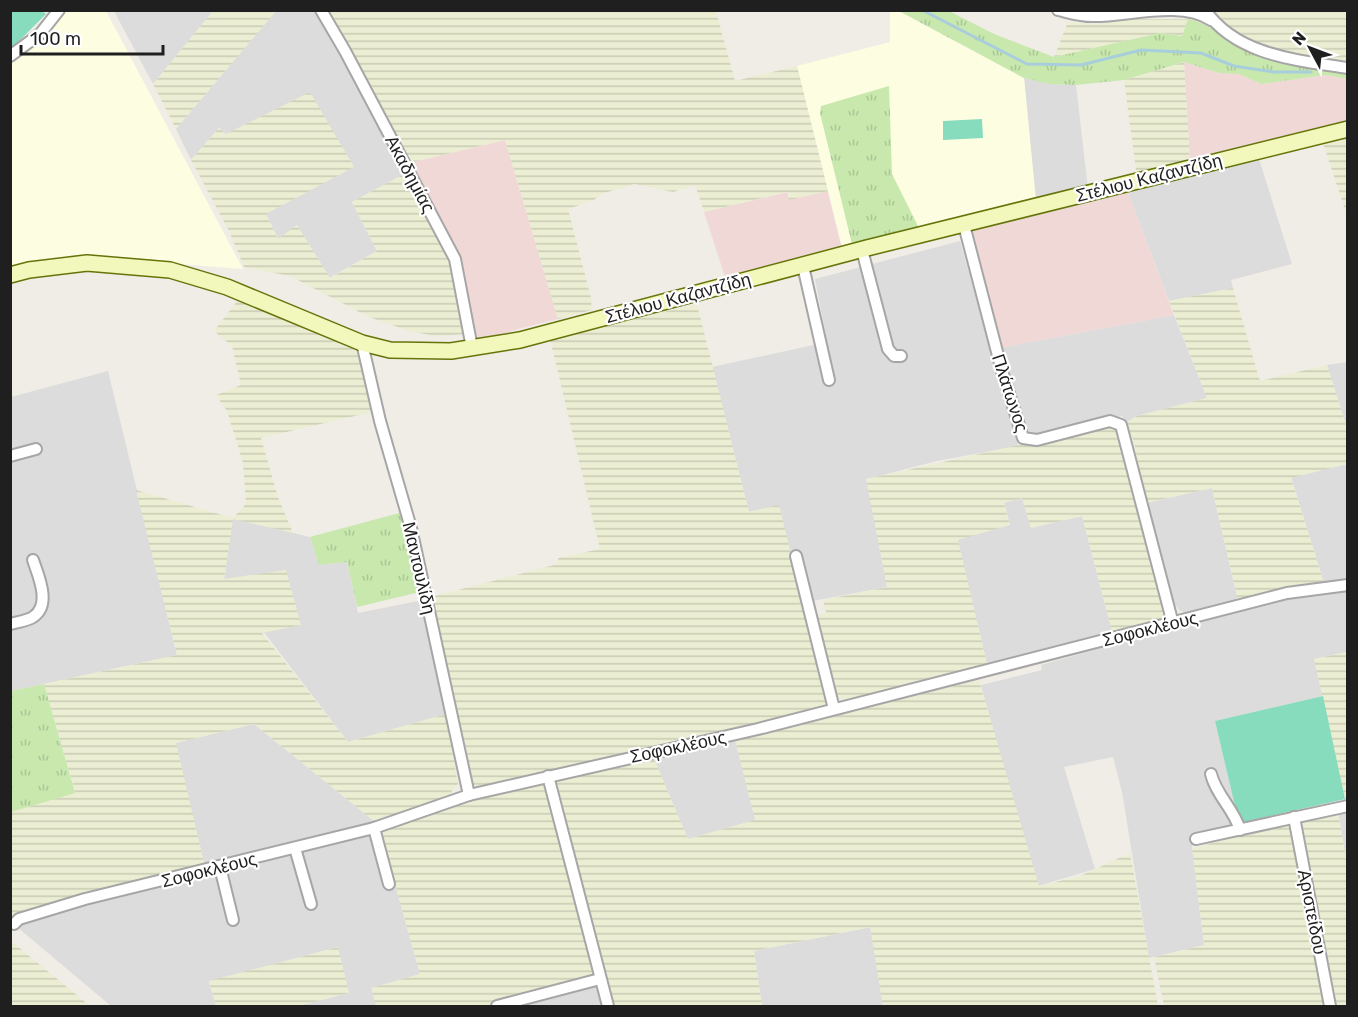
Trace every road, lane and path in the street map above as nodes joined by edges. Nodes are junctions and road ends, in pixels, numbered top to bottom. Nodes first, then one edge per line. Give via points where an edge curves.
1 (59, 10) edge
2 (321, 10) edge
3 (1058, 10) edge
4 (1208, 15) edge
5 (10, 56) edge
6 (1347, 68) edge
7 (1347, 129) edge
8 (964, 225) junction
9 (862, 250) junction
10 (803, 266) junction
11 (10, 275) edge
12 (362, 343) junction
13 (472, 348) junction
14 (901, 356) dead end
15 (829, 380) dead end
16 (36, 448) dead end
17 (10, 456) edge
18 (796, 556) dead end
19 (33, 560) dead end
20 (1347, 585) edge
21 (10, 624) edge
22 (1173, 624) junction
23 (834, 709) junction
24 (1211, 774) dead end
25 (548, 776) junction
26 (469, 795) junction
27 (1347, 806) edge
28 (1294, 817) junction
29 (374, 828) junction
30 (1240, 830) junction
31 (1196, 839) dead end
32 (295, 848) junction
33 (220, 867) junction
34 (388, 884) dead end
35 (310, 904) dead end
36 (233, 920) dead end
37 (14, 924) dead end
38 (600, 979) junction
39 (497, 1006) edge
40 (608, 1006) edge
41 (1330, 1006) edge

1 - 5 street via 29,44
2 - 13 street, Ακαδημίας via 455,259
3 - 4 street via 1095,16 1143,11
4 - 6 street via 1240,42 1255,49
7 - 8 main road, Στέλιου Καζαντζίδη
8 - 9 main road, Στέλιου Καζαντζίδη
8 - 22 street, Πλάτωνος via 1023,438 1037,440 1110,421 1121,425
9 - 10 main road, Στέλιου Καζαντζίδη
9 - 14 street via 888,349 894,356
10 - 13 main road, Στέλιου Καζαντζίδη via 520,340
10 - 15 street
11 - 12 main road, Στέλιου Καζαντζίδη via 87,263 170,270 227,287
12 - 13 main road, Στέλιου Καζαντζίδη via 412,352
12 - 26 street, Μαντουλίδη via 411,528
16 - 17 street
18 - 23 street
19 - 21 street via 41,587 40,610 33,618
20 - 22 street, Σοφοκλέους via 1287,594
22 - 23 street, Σοφοκλέους
23 - 25 street, Σοφοκλέους
24 - 30 street
25 - 26 street, Σοφοκλέους
25 - 38 street
26 - 29 street, Σοφοκλέους
27 - 28 street
28 - 30 street
28 - 41 street, Αριστείδου
29 - 32 street, Σοφοκλέους
29 - 34 street
30 - 31 street
32 - 33 street, Σοφοκλέους
32 - 35 street
33 - 36 street
33 - 37 street, Σοφοκλέους via 45,910
38 - 39 street
38 - 40 street

